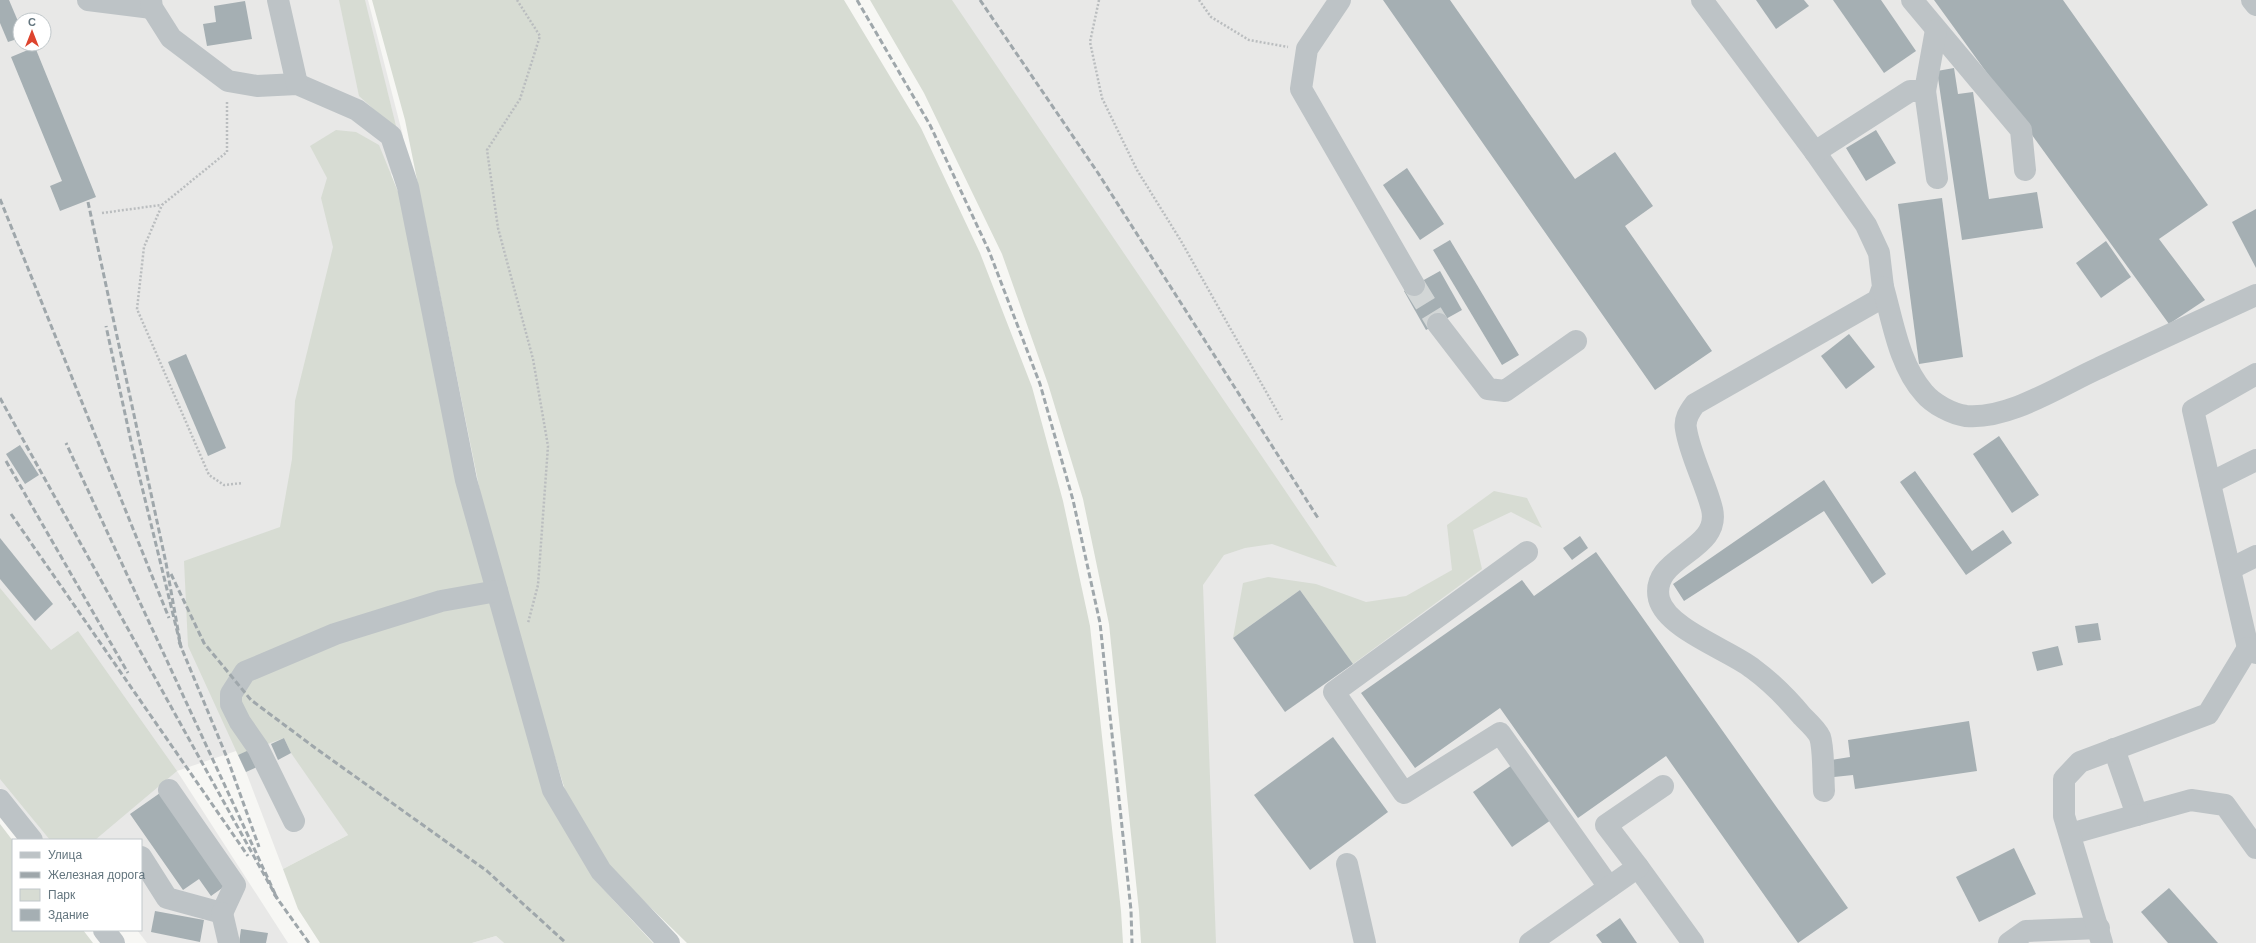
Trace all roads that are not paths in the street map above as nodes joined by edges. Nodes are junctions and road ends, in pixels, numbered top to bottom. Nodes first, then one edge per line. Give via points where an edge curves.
1 (88, 0) edge
2 (278, 0) edge
3 (1340, 0) edge
4 (1702, 0) edge
5 (1912, 0) edge
6 (2252, 0) edge
7 (152, 4) edge
8 (2256, 5) edge
9 (1936, 30) junction
10 (297, 84) junction
11 (1925, 91) junction
12 (1815, 152) junction
13 (2025, 170) dead end
14 (1937, 178) dead end
15 (1414, 285) tunnel mouth
16 (1883, 287) junction
17 (2256, 295) edge
18 (1438, 324) tunnel mouth
19 (1576, 341) dead end
20 (2256, 374) edge
21 (2256, 460) edge
22 (2210, 484) junction
23 (1527, 552) dead end
24 (2256, 556) edge
25 (2230, 569) junction
26 (498, 591) junction
27 (2252, 650) edge
28 (2114, 749) junction
29 (1663, 786) dead end
30 (169, 790) dead end
31 (1824, 791) dead end
32 (0, 800) edge
33 (2137, 815) junction
34 (294, 821) dead end
35 (2070, 834) junction
36 (31, 839) edge
37 (2256, 848) edge
38 (142, 859) edge
39 (1347, 864) dead end
40 (1638, 866) junction
41 (1608, 888) junction
42 (222, 913) junction
43 (105, 931) edge
44 (2100, 935) edge
45 (114, 943) edge
46 (229, 943) edge
47 (669, 943) edge
48 (1365, 943) edge
49 (1530, 943) edge
50 (1693, 943) edge
51 (2009, 943) edge

1 - 7 street
2 - 10 street
3 - 15 street via 1308,49 1300,89
4 - 12 street
5 - 9 street
6 - 8 street
7 - 10 street via 170,38 228,81 257,86
9 - 11 street
9 - 13 street via 2021,130
10 - 26 street via 357,110 391,136 408,187 466,480
11 - 12 street via 1910,91
11 - 14 street
12 - 16 street via 1866,225 1879,253
16 - 17 street via 1903,359 1913,379 1925,394 1946,410 1966,416 2024,406 2070,381
16 - 31 street via 1878,300 1694,404 1688,414 1686,428 1713,511 1711,526 1703,541 1668,567 1659,583 1660,600 1672,618 1698,637 1751,667 1785,696 1820,736
18 - 19 street via 1488,389 1505,391
20 - 22 street via 2193,410
21 - 22 street
22 - 25 street
23 - 41 street via 1334,692 1404,792 1500,733
24 - 25 street
25 - 27 street
26 - 34 street via 441,601 335,634 245,672 231,694 231,704 258,748
26 - 47 street via 553,790 601,871
27 - 28 street via 2208,714
28 - 33 street
28 - 35 street via 2080,762 2064,779 2064,816
29 - 40 street via 1606,825
30 - 42 street via 235,885
32 - 36 street
33 - 35 street
33 - 37 street via 2191,800 2224,806
35 - 44 street
38 - 42 street via 167,898
39 - 48 street
40 - 41 street
40 - 50 street
41 - 49 street
42 - 46 street
43 - 45 street
44 - 51 street via 2026,931

